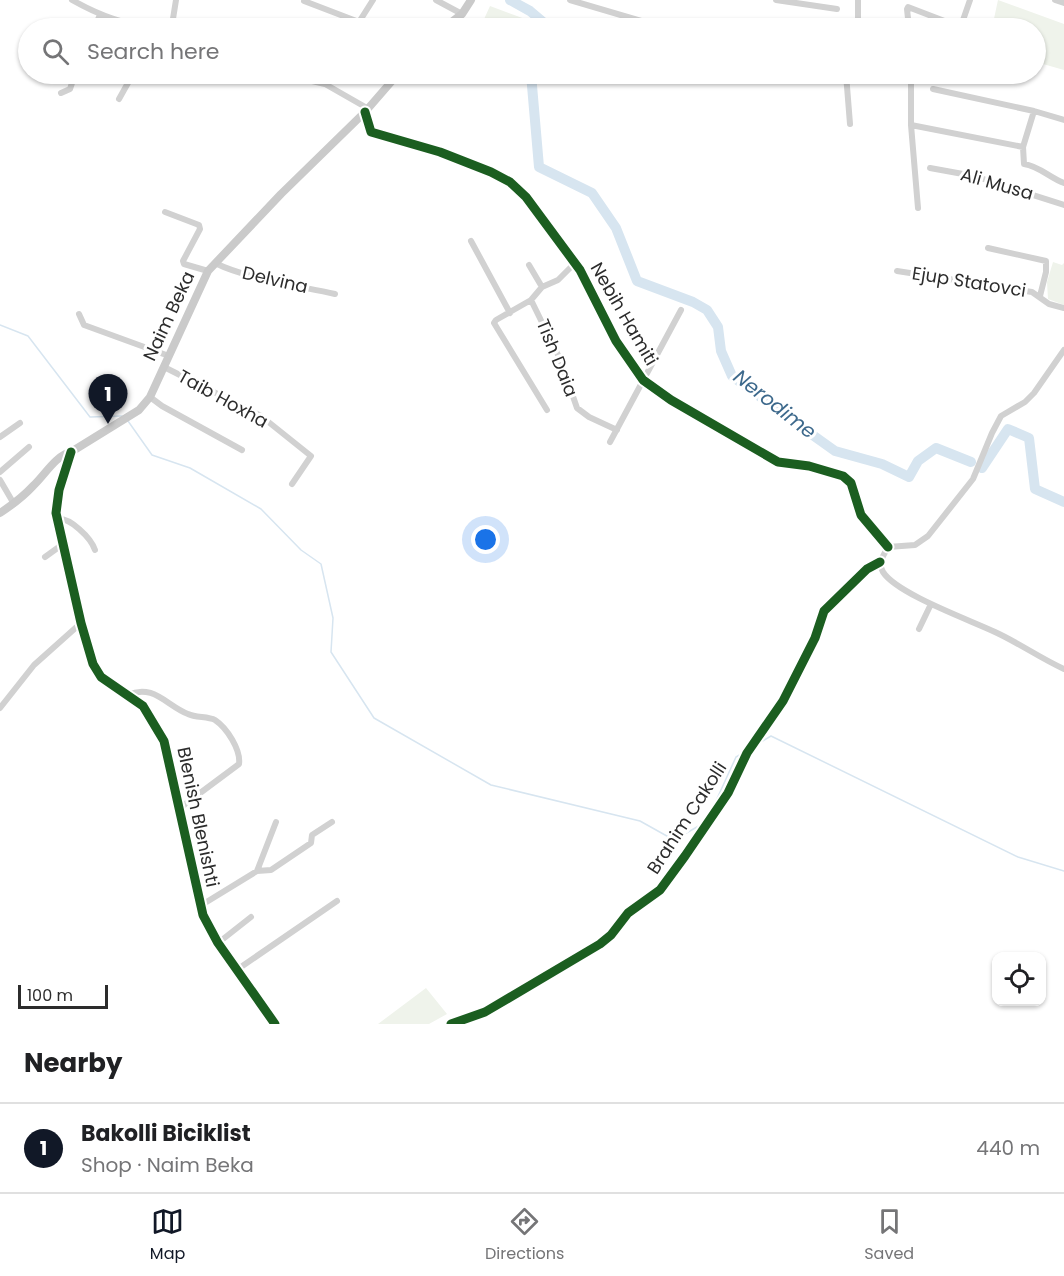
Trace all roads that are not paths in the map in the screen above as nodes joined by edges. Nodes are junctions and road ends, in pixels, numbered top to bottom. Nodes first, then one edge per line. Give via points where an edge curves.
1 (72, 0) edge
2 (176, 0) edge
3 (373, 0) edge
4 (436, 0) edge
5 (471, 0) edge
6 (570, 0) edge
7 (776, 0) edge
8 (858, 0) edge
9 (970, 0) edge
10 (1055, 0) edge
11 (304, 1) edge
12 (1064, 3) edge
13 (837, 9) dead end
14 (462, 14) junction
15 (100, 15) junction
16 (99, 18) edge
17 (112, 18) edge
18 (173, 18) edge
19 (349, 18) edge
20 (362, 18) edge
21 (457, 18) edge
22 (631, 18) edge
23 (858, 18) edge
24 (908, 18) edge
25 (937, 18) edge
26 (964, 18) edge
27 (72, 84) edge
28 (127, 84) edge
29 (324, 84) edge
30 (389, 84) edge
31 (847, 84) edge
32 (911, 84) edge
33 (933, 89) dead end
34 (61, 93) dead end
35 (119, 99) dead end
36 (366, 110) junction
37 (1034, 111) junction
38 (1064, 120) edge
39 (850, 124) dead end
40 (911, 124) junction
41 (1023, 147) junction
42 (930, 168) dead end
43 (1064, 183) edge
44 (1064, 205) edge
45 (918, 208) dead end
46 (165, 212) dead end
47 (471, 240) dead end
48 (987, 248) dead end
49 (215, 263) junction
50 (575, 263) junction
51 (529, 265) dead end
52 (208, 271) junction
53 (897, 271) dead end
54 (542, 287) junction
55 (335, 294) dead end
56 (1040, 296) junction
57 (531, 300) junction
58 (1064, 308) edge
59 (681, 310) dead end
60 (510, 313) junction
61 (79, 314) dead end
62 (1064, 350) edge
63 (169, 356) junction
64 (164, 368) junction
65 (643, 380) junction
66 (150, 397) junction
67 (547, 410) dead end
68 (20, 423) dead end
69 (617, 430) junction
70 (0, 436) edge
71 (610, 442) dead end
72 (28, 447) dead end
73 (242, 450) dead end
74 (71, 452) junction
75 (0, 472) edge
76 (0, 480) edge
77 (292, 484) dead end
78 (14, 504) junction
79 (0, 513) edge
80 (57, 519) junction
81 (63, 544) junction
82 (888, 547) junction
83 (94, 550) dead end
84 (45, 557) dead end
85 (880, 562) junction
86 (931, 604) junction
87 (81, 623) junction
88 (919, 629) dead end
89 (1064, 669) edge
90 (129, 695) junction
91 (0, 708) edge
92 (180, 808) junction
93 (276, 822) dead end
94 (332, 822) dead end
95 (257, 871) junction
96 (337, 901) dead end
97 (200, 906) junction
98 (251, 917) dead end
99 (218, 943) junction
100 (238, 969) junction
101 (275, 1024) edge
102 (451, 1024) edge

1 - 15 street
2 - 18 street
3 - 20 street
4 - 14 street
5 - 14 street
6 - 22 street
7 - 13 street
8 - 23 street
9 - 26 street
10 - 12 street
11 - 19 street
14 - 21 street
15 - 16 street
15 - 17 street
24 - 25 street via 908,7
27 - 34 street
28 - 35 street
29 - 36 street
30 - 36 street, Naim Beka
31 - 39 street
32 - 40 street
33 - 37 street
36 - 49 street, Naim Beka
36 - 50 street, Nebih Hamiti via 371,132 471,163 510,182 526,197
37 - 38 street
37 - 41 street
40 - 41 street
40 - 45 street
41 - 43 street via 1024,164
42 - 44 street, Ali Musa via 974,176
46 - 52 street, Naim Beka via 200,225 183,261
47 - 60 street
48 - 56 street, Ejup Statovci via 1046,261
49 - 52 street, Naim Beka
49 - 55 street, Delvina
50 - 54 street via 558,280
50 - 65 street, Nebih Hamiti via 616,341
51 - 54 street
52 - 63 street, Naim Beka
53 - 56 street, Ejup Statovci via 1012,288
54 - 57 street
56 - 58 street, Ejup Statovci via 1049,304
57 - 60 street
57 - 69 street, Tish Daia via 560,359 577,408
59 - 65 street
60 - 67 street via 496,320 494,326
61 - 63 street via 84,325
62 - 82 street via 1034,393 1001,416 973,479 928,536 915,545
63 - 64 street, Naim Beka
64 - 66 street, Naim Beka
64 - 77 street, Taib Hoxha via 261,417 311,456
65 - 69 street
65 - 82 street, Nebih Hamiti via 778,462 843,476 851,483 861,515
66 - 73 street
66 - 74 street, Naim Beka via 140,410
68 - 70 street
69 - 71 street
72 - 75 street
74 - 78 street, Naim Beka via 63,454
74 - 80 street, Blenish Blenishti via 59,490
76 - 78 street
78 - 79 street, Naim Beka
80 - 81 street, Blenish Blenishti
80 - 83 street via 67,520 91,541
81 - 84 street
81 - 87 street, Blenish Blenishti
82 - 85 street
85 - 86 street via 889,580
85 - 102 street, Brahim Cakolli via 867,569 824,611 815,638 783,701 747,753 728,793 660,890 628,912 600,944 485,1012
86 - 88 street
86 - 89 street via 996,632
87 - 90 street, Blenish Blenishti via 101,677
87 - 91 street via 33,665
90 - 92 street, Blenish Blenishti via 143,706 164,741
90 - 92 street via 152,692 190,716 214,719 228,734 240,757 239,764
92 - 97 street, Blenish Blenishti
93 - 95 street
94 - 95 street via 312,835 311,843 271,870
95 - 97 street
96 - 100 street
97 - 99 street, Blenish Blenishti
98 - 99 street
99 - 100 street, Blenish Blenishti
100 - 101 street, Blenish Blenishti

